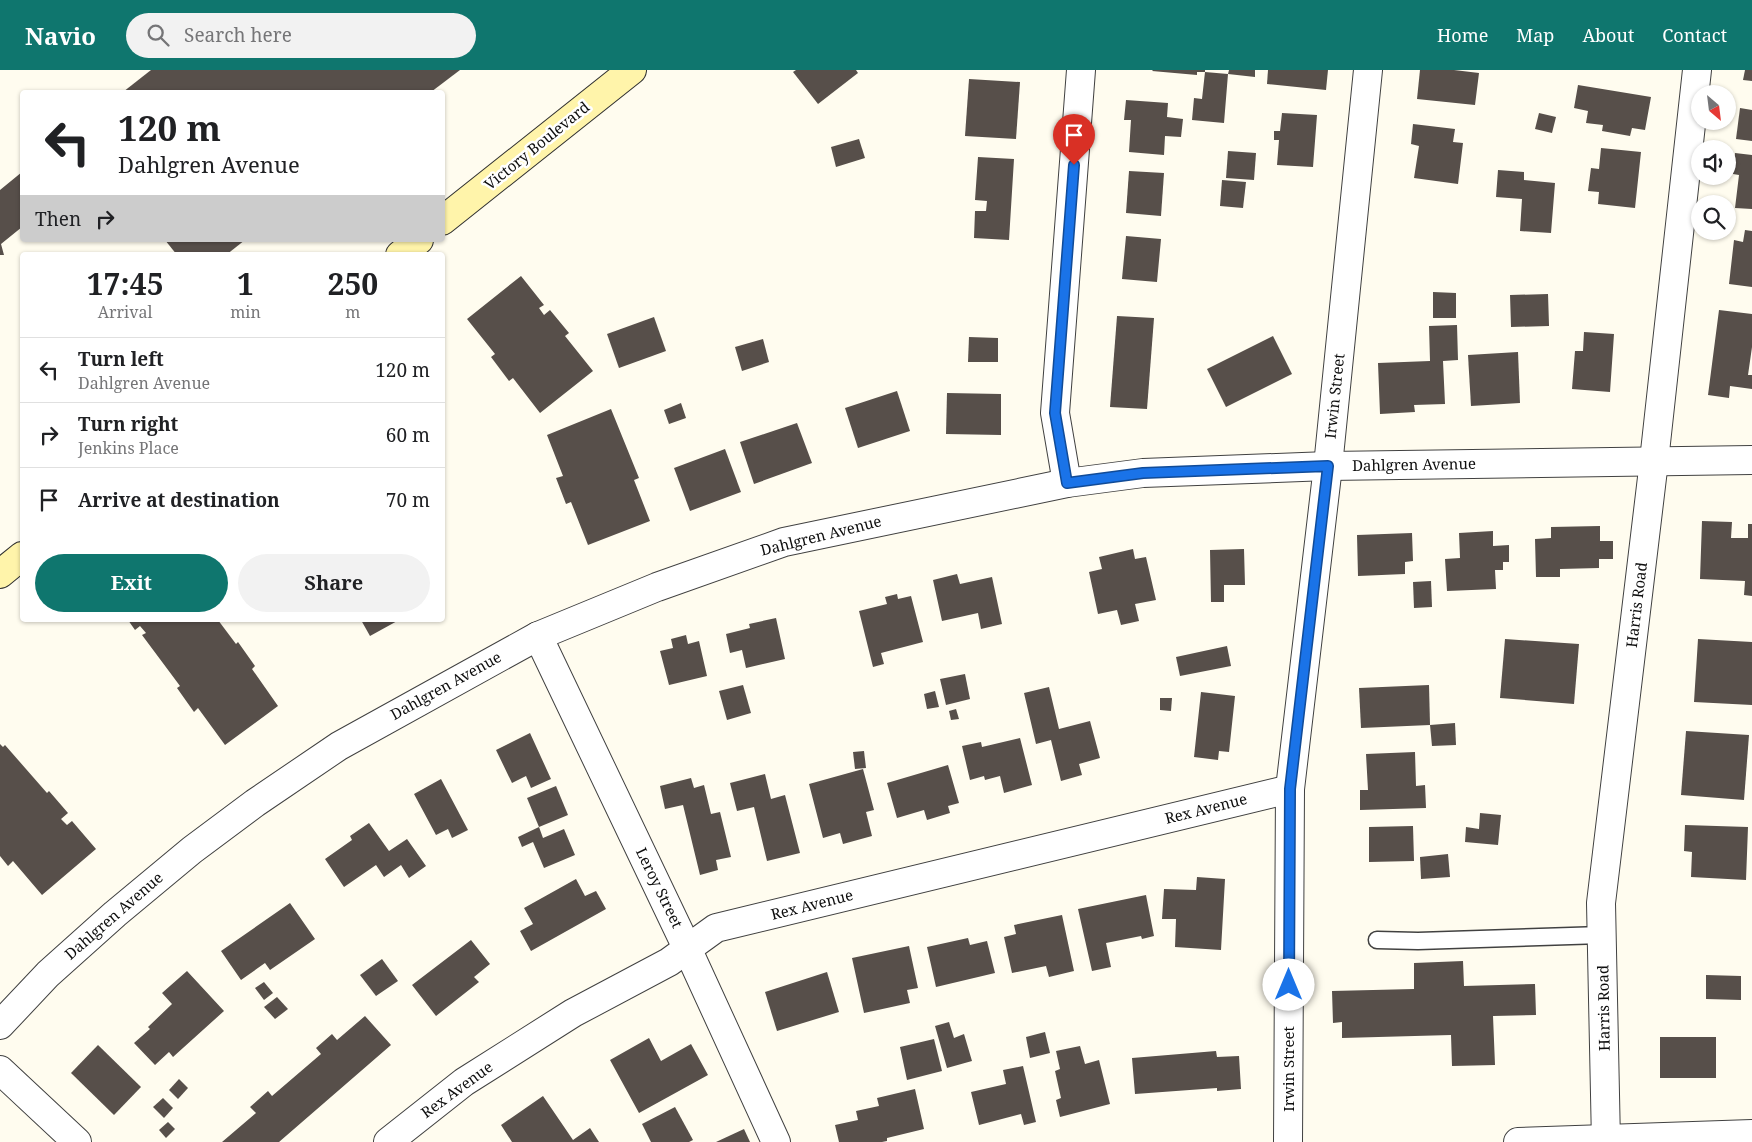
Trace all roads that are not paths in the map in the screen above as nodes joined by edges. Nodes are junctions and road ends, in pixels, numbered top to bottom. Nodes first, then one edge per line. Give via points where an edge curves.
1 (1081, 70) edge
2 (1368, 70) edge
3 (1698, 70) edge
4 (616, 75) edge
5 (445, 218) edge
6 (416, 242) edge
7 (404, 252) edge
8 (1752, 460) edge
9 (1654, 461) junction
10 (1328, 466) junction
11 (1067, 483) junction
12 (20, 558) edge
13 (0, 574) edge
14 (538, 636) junction
15 (1290, 789) junction
16 (1602, 935) junction
17 (1377, 940) dead end
18 (687, 948) junction
19 (0, 1025) edge
20 (0, 1070) edge
21 (1752, 1134) edge
22 (1606, 1140) edge
23 (77, 1142) edge
24 (388, 1142) edge
25 (776, 1142) edge
26 (1288, 1142) edge
27 (1518, 1142) edge

1 - 11 street via 1055,413
2 - 10 street, Irwin Street
3 - 9 street, Harris Road
4 - 5 main road, Victory Boulevard
6 - 7 main road
8 - 9 street, Dahlgren Avenue
9 - 10 street, Dahlgren Avenue
9 - 16 street, Harris Road via 1601,903
10 - 11 street, Dahlgren Avenue via 1143,473
10 - 15 street, Irwin Street
11 - 14 street, Dahlgren Avenue via 784,542 657,587
12 - 13 main road
14 - 18 street, Leroy Street
14 - 19 street, Dahlgren Avenue via 339,746 255,803 115,914 48,974
15 - 18 street, Rex Avenue via 716,928
15 - 26 street, Irwin Street
16 - 17 lane
16 - 22 street, Harris Road
18 - 24 street, Rex Avenue via 669,962 573,1013 464,1082
18 - 25 street, Leroy Street
20 - 23 street
21 - 22 street
22 - 27 street

